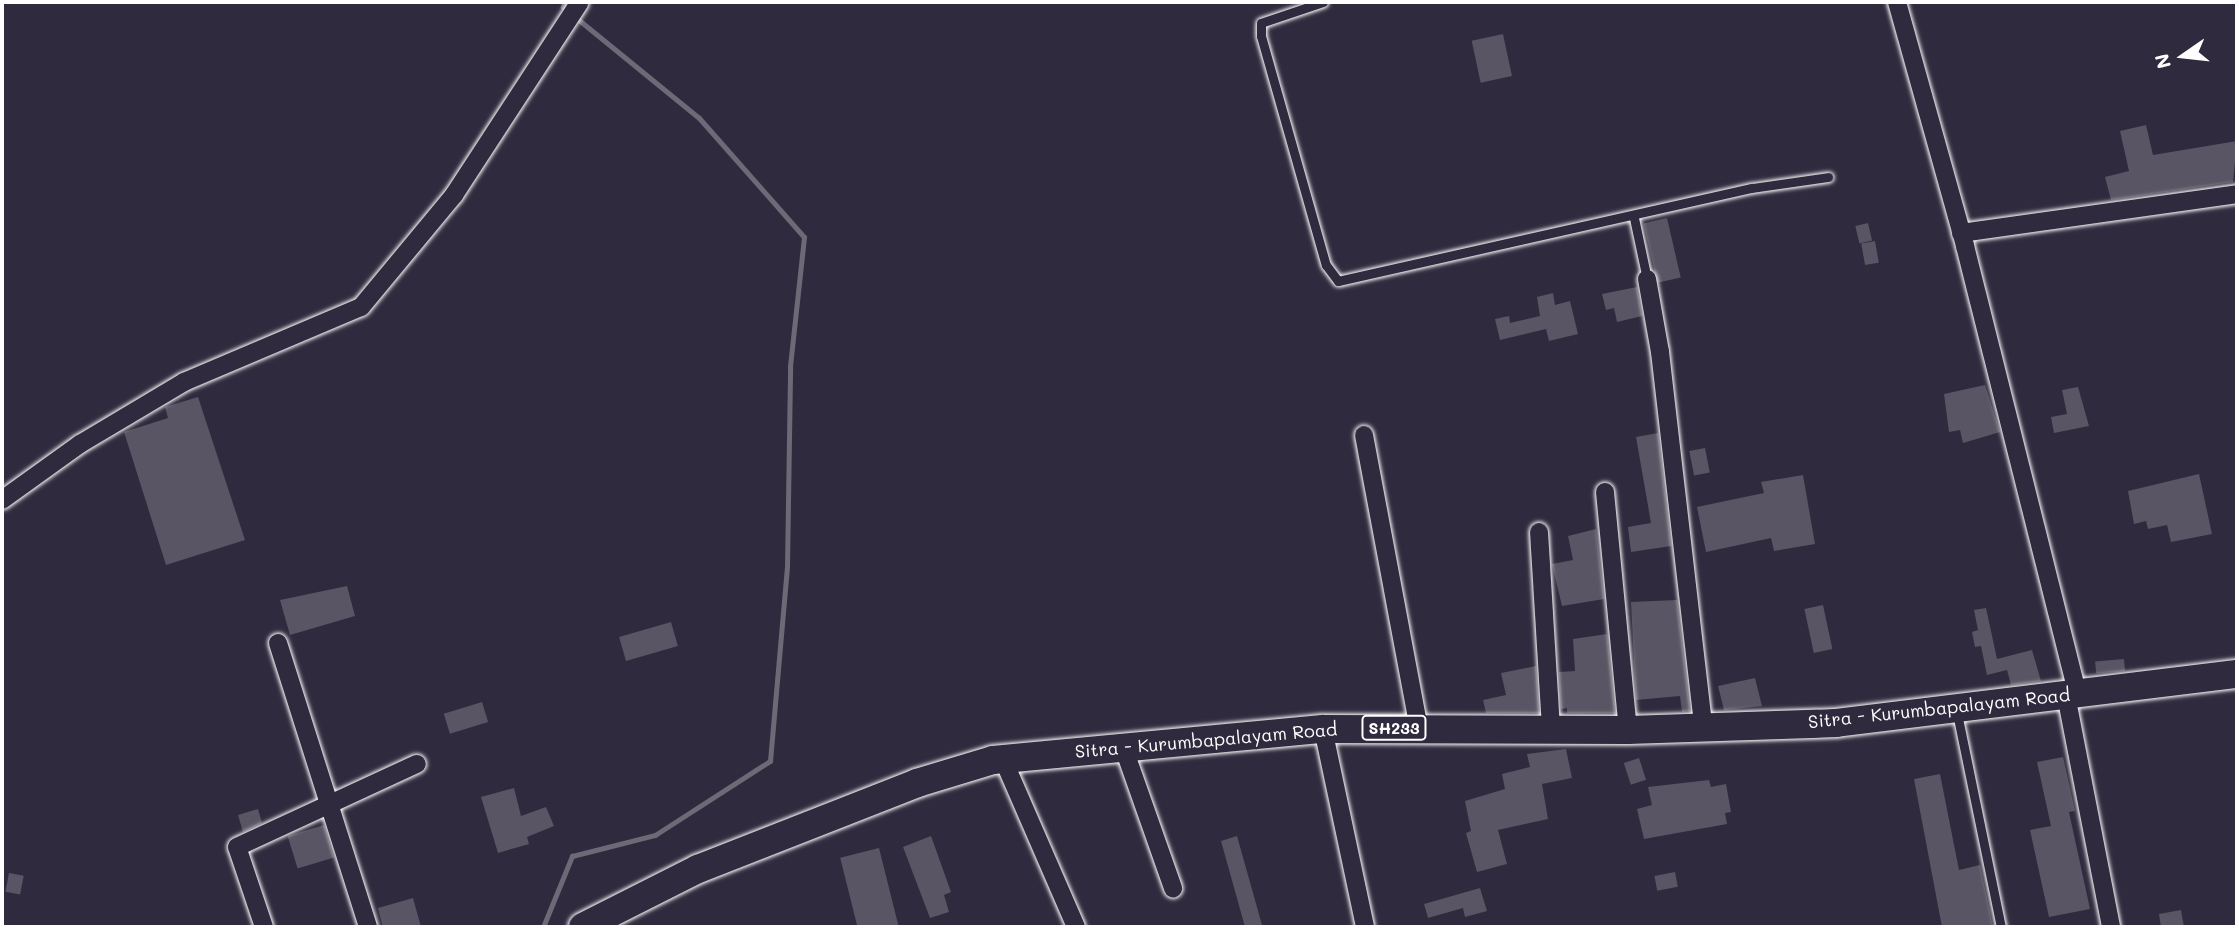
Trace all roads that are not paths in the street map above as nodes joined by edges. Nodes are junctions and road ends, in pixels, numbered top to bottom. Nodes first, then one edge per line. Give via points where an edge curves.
1 (580, 2) edge
2 (1323, 2) edge
3 (1897, 2) edge
4 (1828, 177) dead end
5 (2237, 194) edge
6 (1634, 218) junction
7 (1961, 233) junction
8 (1647, 279) joint
9 (1364, 435) dead end
10 (1605, 492) dead end
11 (2, 499) edge
12 (1539, 532) dead end
13 (278, 643) dead end
14 (2237, 674) edge
15 (2071, 694) junction
16 (1956, 708) junction
17 (1703, 725) junction
18 (1551, 726) junction
19 (1419, 728) junction
20 (1324, 729) junction
21 (1628, 730) junction
22 (1123, 746) junction
23 (1003, 759) junction
24 (417, 764) dead end
25 (328, 801) junction
26 (1173, 888) dead end
27 (264, 927) edge
28 (368, 927) edge
29 (583, 927) edge
30 (1076, 927) edge
31 (1365, 927) edge
32 (2001, 927) edge
33 (2111, 927) edge

1 - 11 street via 454,195 361,307 184,382 80,444
2 - 6 lane via 1261,23 1261,36 1326,265 1338,281
3 - 7 street
4 - 6 lane via 1752,188
5 - 7 street
6 - 8 lane
7 - 15 street
8 - 17 street via 1660,352
9 - 19 street
10 - 21 street
12 - 18 street
13 - 25 street
14 - 15 main road, Sitra - Kurumbapalayam Road / SH233
15 - 16 main road, Sitra - Kurumbapalayam Road / SH233
15 - 33 street
16 - 17 main road, Sitra - Kurumbapalayam Road / SH233 via 1836,723
16 - 32 lane
17 - 21 main road, Sitra - Kurumbapalayam Road / SH233
18 - 19 main road, Sitra - Kurumbapalayam Road / SH233
18 - 21 main road, Sitra - Kurumbapalayam Road / SH233
19 - 20 main road, Sitra - Kurumbapalayam Road / SH233
20 - 22 main road, Sitra - Kurumbapalayam Road / SH233
20 - 31 street
22 - 23 main road, Sitra - Kurumbapalayam Road / SH233
22 - 26 street
23 - 29 main road, Sitra - Kurumbapalayam Road / SH233 via 917,783 698,869
23 - 30 street
24 - 25 street
25 - 27 street via 237,847
25 - 28 street

